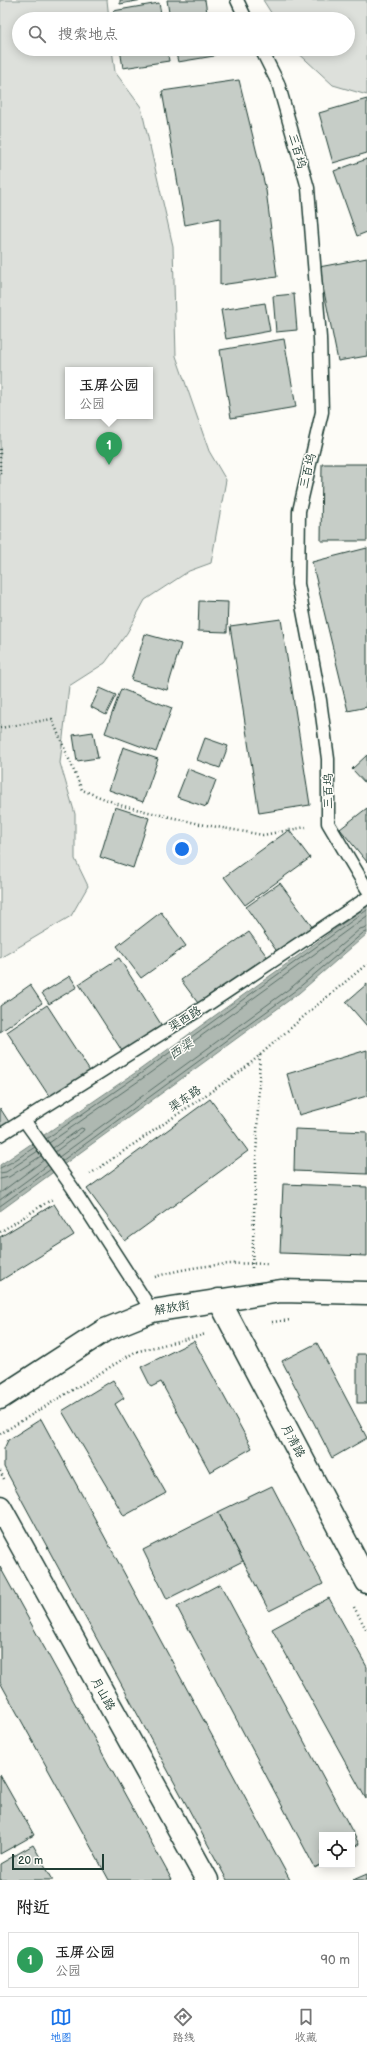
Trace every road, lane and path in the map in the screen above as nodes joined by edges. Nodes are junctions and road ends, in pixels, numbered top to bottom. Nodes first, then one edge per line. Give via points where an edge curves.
1 (237, 0) edge
2 (243, 12) edge
3 (264, 56) edge
4 (0, 449) edge
5 (0, 474) edge
6 (0, 728) edge
7 (328, 823) junction
8 (367, 889) edge
9 (367, 898) edge
10 (367, 964) edge
11 (260, 1054) junction
12 (24, 1120) junction
13 (0, 1135) edge
14 (72, 1187) junction
15 (0, 1232) edge
16 (367, 1293) edge
17 (251, 1295) junction
18 (219, 1300) junction
19 (152, 1311) junction
20 (233, 1326) junction
21 (0, 1398) edge
22 (0, 1434) edge
23 (0, 1507) edge
24 (367, 1582) edge
25 (207, 1880) edge

1 - 2 lane
3 - 7 lane, 三百坞 via 278,83 308,188 320,338 322,412 299,511 298,584 320,700 328,759
4 - 5 path
6 - 7 path via 52,719 82,790 123,806 200,824 263,835
7 - 8 lane, 三百坞
9 - 12 lane, 渠西路 via 210,1003
10 - 11 path, 渠东路
11 - 14 path, 渠东路 via 244,1069
11 - 17 path
12 - 13 lane, 渠西路
12 - 14 lane
14 - 15 path, 渠东路
14 - 19 lane
16 - 17 street, 解放街 via 281,1291
17 - 18 street, 解放街
18 - 19 street, 解放街
18 - 20 street, 月清路
19 - 21 street, 解放街 via 105,1330
20 - 22 path via 135,1352
20 - 24 street, 月清路
23 - 25 street, 月山路

